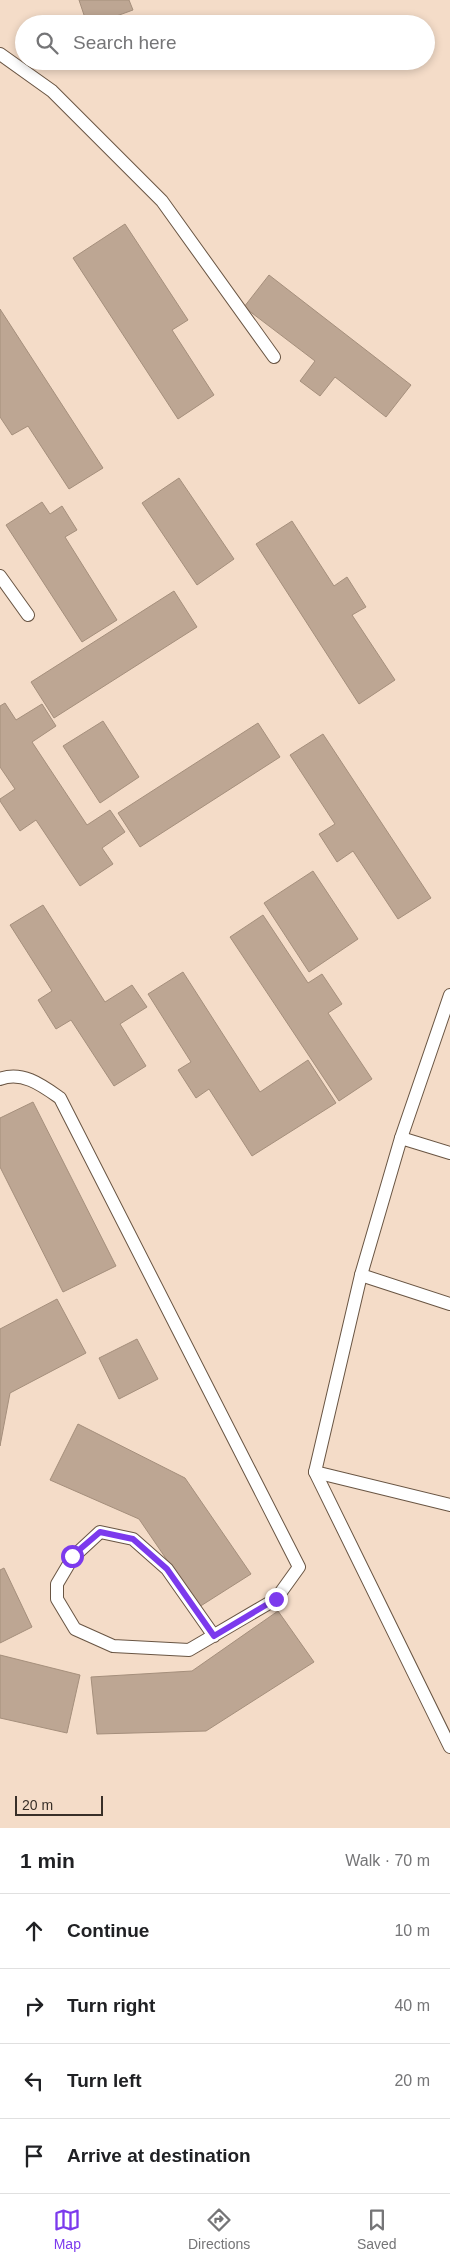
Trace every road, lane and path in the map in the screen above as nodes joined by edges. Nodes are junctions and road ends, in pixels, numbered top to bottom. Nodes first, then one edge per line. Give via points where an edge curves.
1 (0, 54) edge
2 (15, 65) edge
3 (22, 70) edge
4 (274, 357) dead end
5 (0, 576) edge
6 (28, 615) dead end
7 (450, 995) edge
8 (0, 1079) edge
9 (401, 1138) junction
10 (450, 1153) edge
11 (361, 1274) junction
12 (450, 1304) edge
13 (315, 1472) junction
14 (450, 1505) edge
15 (214, 1636) junction
16 (450, 1746) edge

1 - 2 lane
3 - 4 lane via 52,91 162,201
5 - 6 lane
7 - 9 lane
8 - 15 lane via 17,1076 38,1082 60,1098 299,1567 276,1599
9 - 10 lane
9 - 11 lane
11 - 12 lane
11 - 13 lane
13 - 14 lane
13 - 16 lane
15 - 15 lane via 167,1569 133,1539 100,1532 72,1556 58,1584 57,1599 75,1630 112,1646 189,1650

